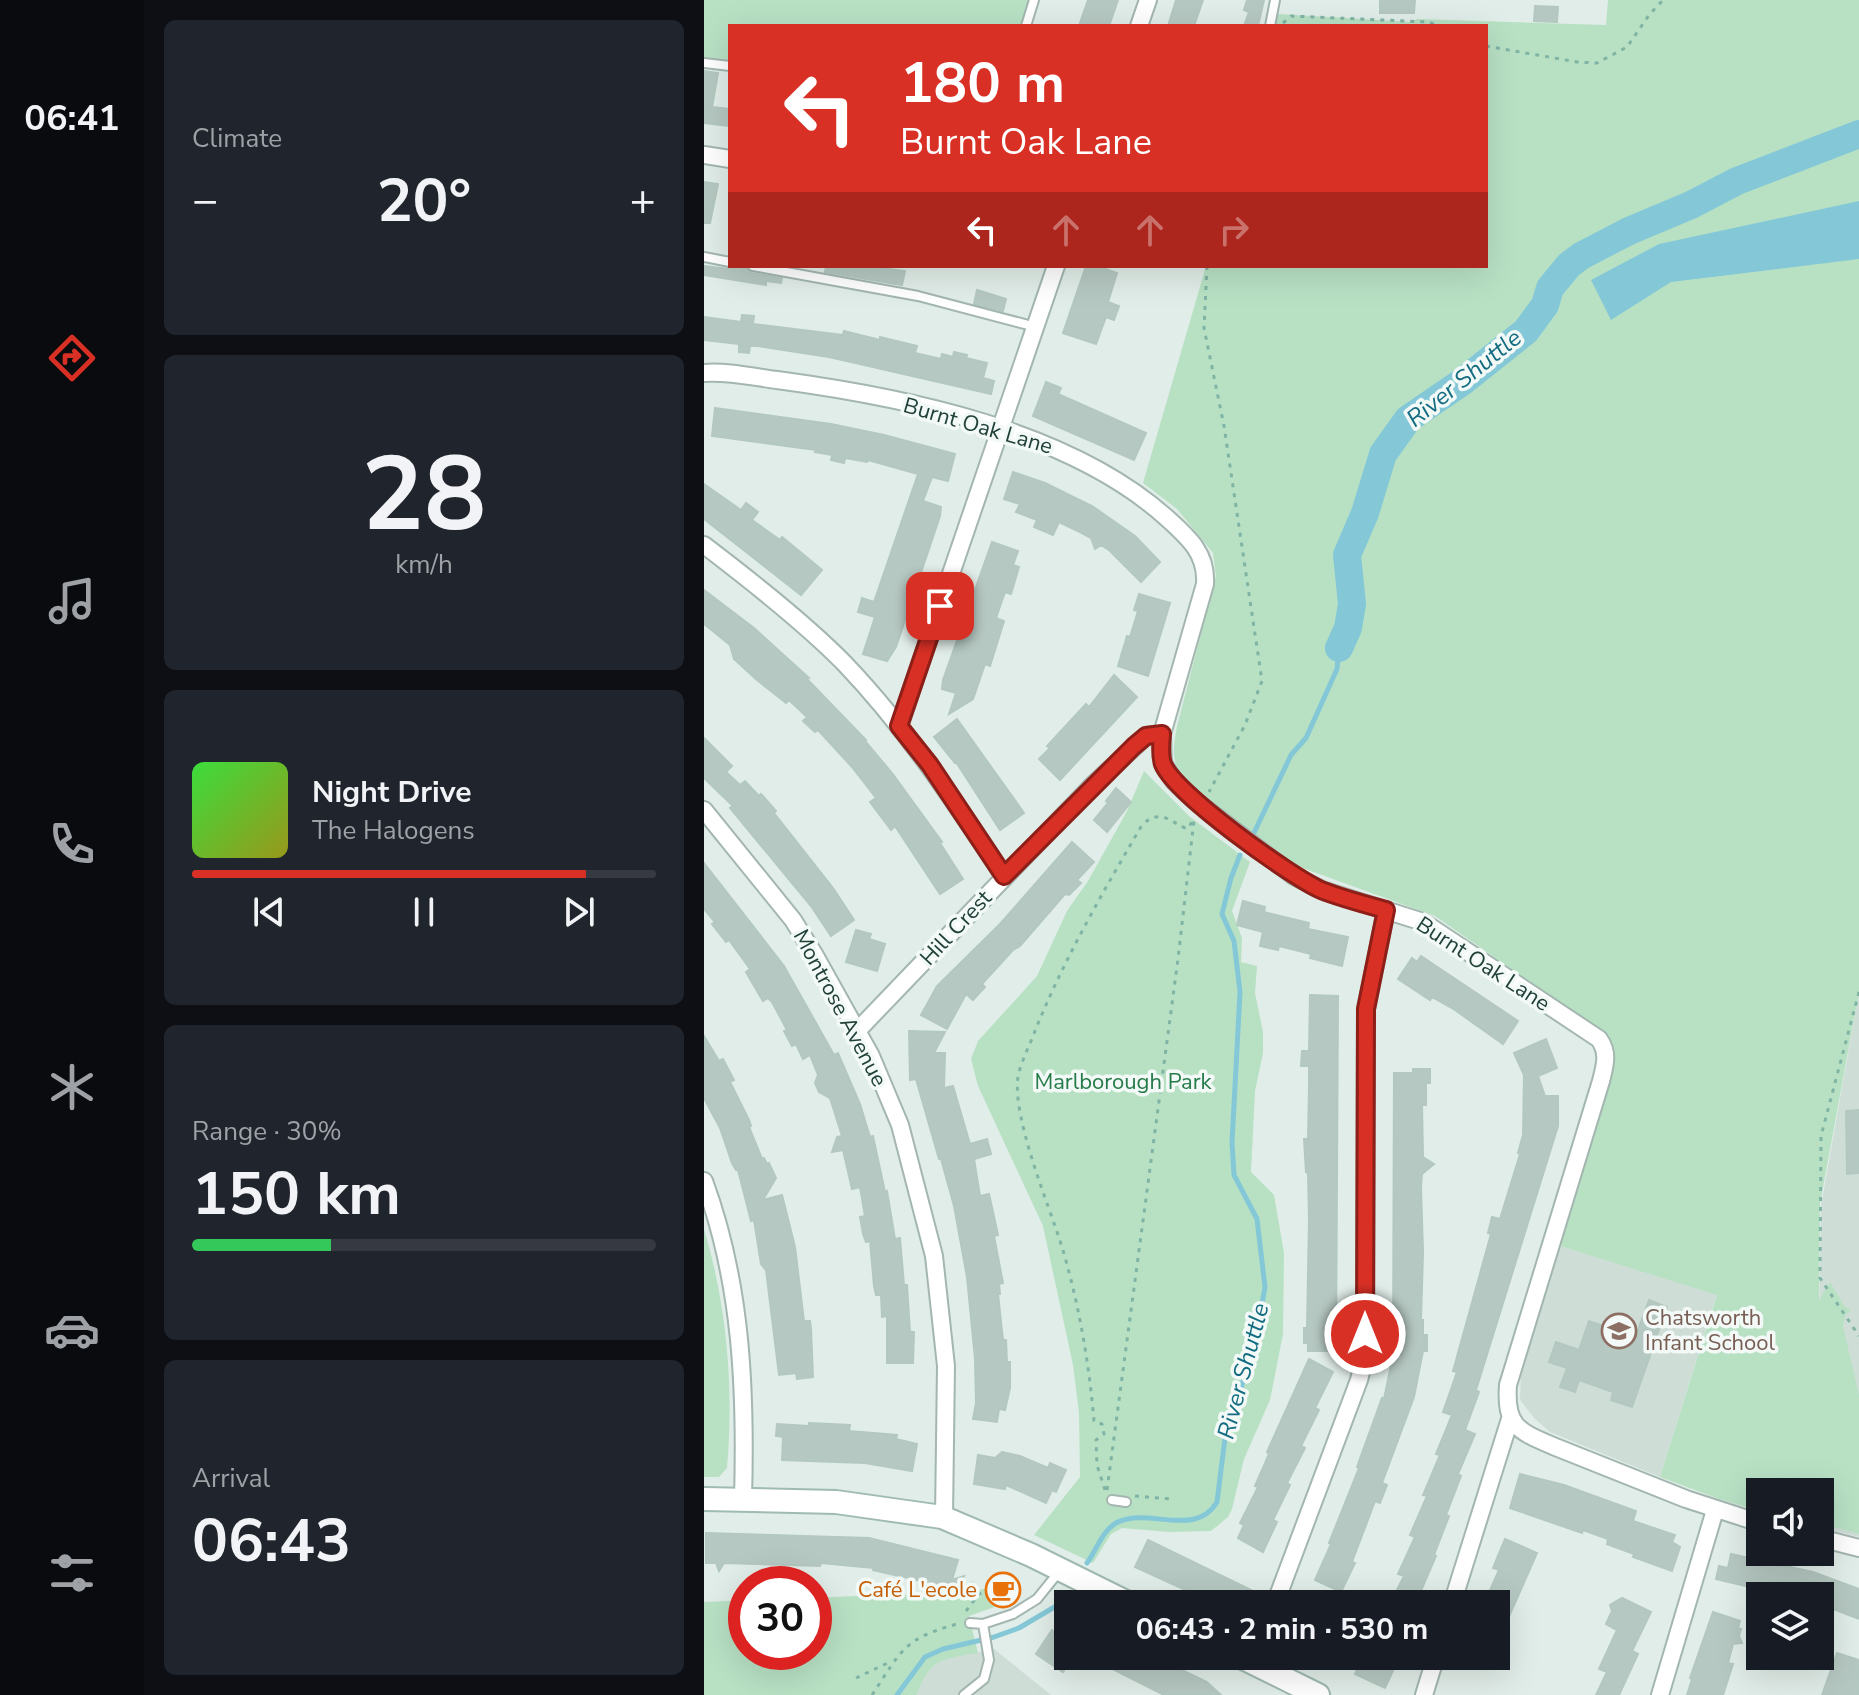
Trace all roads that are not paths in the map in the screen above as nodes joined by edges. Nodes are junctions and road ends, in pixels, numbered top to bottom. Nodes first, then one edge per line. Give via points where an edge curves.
1 (1034, 0) edge
2 (1148, 0) edge
3 (1275, 0) edge
4 (1027, 24) edge
5 (1140, 24) edge
6 (1270, 24) edge
7 (704, 63) edge
8 (728, 66) edge
9 (704, 155) edge
10 (728, 159) edge
11 (704, 257) edge
12 (728, 262) edge
13 (764, 268) edge
14 (1055, 268) edge
15 (1036, 327) junction
16 (704, 373) edge
17 (1001, 429) junction
18 (704, 545) edge
19 (899, 726) junction
20 (1162, 734) junction
21 (704, 810) edge
22 (1004, 876) junction
23 (1386, 910) junction
24 (858, 1030) junction
25 (704, 1181) edge
26 (1510, 1419) junction
27 (704, 1499) edge
28 (743, 1499) junction
29 (1129, 1499) road end
30 (1112, 1500) dead end
31 (1715, 1510) junction
32 (944, 1517) junction
33 (1746, 1519) edge
34 (1834, 1542) edge
35 (1859, 1548) edge
36 (1062, 1571) junction
37 (1101, 1590) edge
38 (1280, 1590) edge
39 (1456, 1590) edge
40 (970, 1623) dead end
41 (984, 1625) junction
42 (1271, 1670) edge
43 (1432, 1670) edge
44 (964, 1695) edge
45 (1318, 1695) edge
46 (1424, 1695) edge
47 (1660, 1695) edge

1 - 4 lane
2 - 5 street
3 - 6 lane
7 - 8 lane
9 - 10 street
11 - 12 lane
13 - 15 lane via 918,296
14 - 15 street
15 - 17 street
16 - 17 street, Burnt Oak Lane via 821,386
17 - 19 street
17 - 20 street, Burnt Oak Lane via 1074,456 1132,490 1184,534 1203,559 1205,584
18 - 19 street via 843,661
19 - 22 street
20 - 22 street, Hill Crest via 1146,736 1134,746
20 - 23 street, Burnt Oak Lane via 1163,763 1194,800 1294,876
21 - 24 street, Montrose Avenue via 793,920
22 - 24 street, Hill Crest
23 - 26 street, Burnt Oak Lane via 1443,935 1599,1039 1606,1054 1508,1385
23 - 38 street via 1366,1009 1365,1356
24 - 32 street, Montrose Avenue via 900,1125 934,1256 946,1366
25 - 28 street via 721,1232 736,1311 743,1374
26 - 31 street via 1532,1437
26 - 39 street, Burnt Oak Lane
27 - 28 street
28 - 32 street via 836,1502
29 - 30 lane
31 - 33 street
31 - 47 street
32 - 36 street
34 - 35 street
36 - 37 street
36 - 41 lane via 1037,1599
40 - 41 lane
41 - 44 lane via 989,1660 984,1679
42 - 45 street
43 - 46 street

